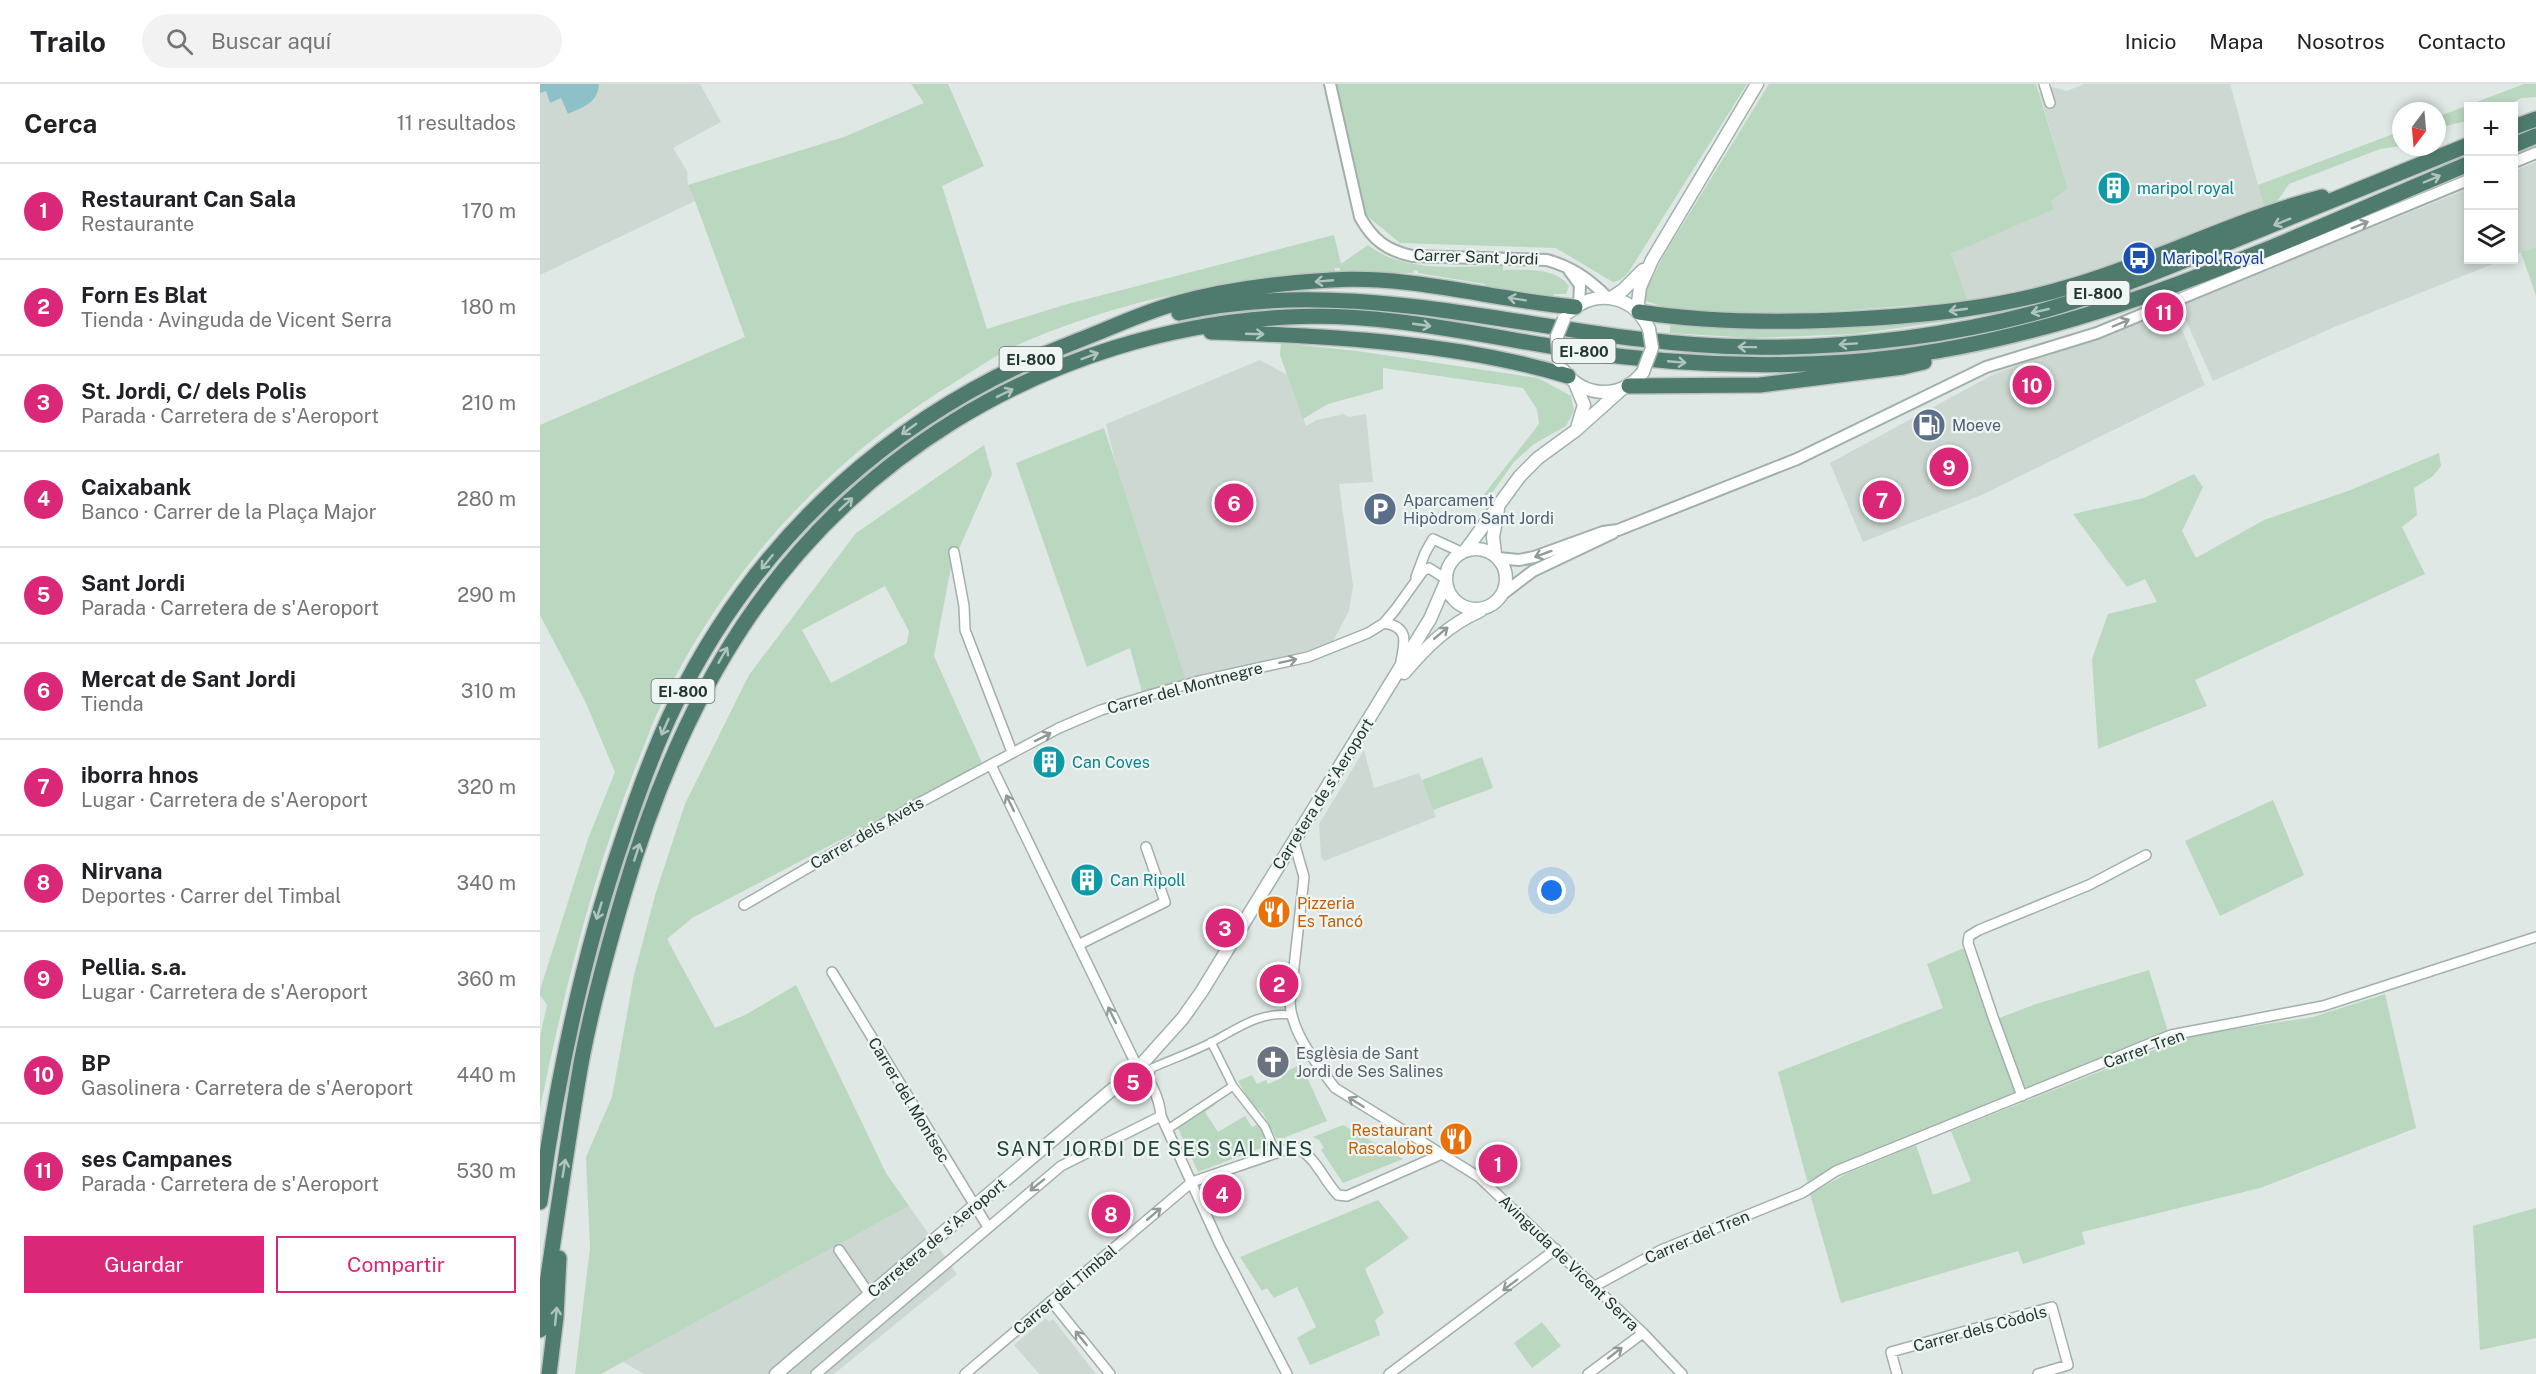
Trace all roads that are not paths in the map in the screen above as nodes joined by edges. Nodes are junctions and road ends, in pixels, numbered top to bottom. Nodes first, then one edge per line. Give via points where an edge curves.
1 (1330, 84) edge
2 (1757, 84) edge
3 (2044, 84) edge
4 (2050, 103) dead end
5 (2536, 118) edge
6 (2518, 125) edge
7 (2536, 136) edge
8 (2518, 143) edge
9 (2464, 147) edge
10 (2536, 153) edge
11 (2518, 160) edge
12 (2464, 166) edge
13 (2464, 182) edge
14 (2374, 183) junction
15 (1652, 260) junction
16 (1564, 266) junction
17 (1609, 298) junction
18 (1577, 305) junction
19 (1638, 311) junction
20 (1109, 329) junction
21 (1175, 331) junction
22 (1971, 345) junction
23 (1572, 380) junction
24 (1626, 387) junction
25 (1575, 431) junction
26 (1499, 505) junction
27 (1618, 530) junction
28 (1594, 535) junction
29 (1606, 539) junction
30 (1463, 551) junction
31 (954, 552) dead end
32 (1496, 556) junction
33 (1446, 580) junction
34 (1413, 584) junction
35 (1504, 593) junction
36 (1484, 609) junction
37 (1384, 623) junction
38 (1399, 669) junction
39 (1387, 692) junction
40 (1012, 752) junction
41 (991, 765) junction
42 (1294, 842) junction
43 (1146, 847) dead end
44 (2146, 855) dead end
45 (744, 905) dead end
46 (2536, 937) edge
47 (1078, 945) junction
48 (832, 972) dead end
49 (1291, 1015) junction
50 (1211, 1042) junction
51 (1140, 1066) junction
52 (1148, 1077) junction
53 (1233, 1086) junction
54 (2022, 1096) junction
55 (1161, 1116) junction
56 (1168, 1129) junction
57 (1276, 1154) junction
58 (1442, 1154) junction
59 (1192, 1182) junction
60 (1802, 1193) joint
61 (540, 1202) edge
62 (974, 1206) junction
63 (558, 1210) junction
64 (988, 1227) junction
65 (1556, 1249) junction
66 (839, 1250) dead end
67 (1595, 1286) junction
68 (870, 1294) junction
69 (1051, 1301) junction
70 (540, 1330) edge
71 (1642, 1333) junction
72 (549, 1374) edge
73 (776, 1374) edge
74 (816, 1374) edge
75 (965, 1374) edge
76 (1110, 1374) edge
77 (1287, 1374) edge
78 (1389, 1374) edge
79 (1588, 1374) edge
80 (1682, 1374) edge
81 (1897, 1374) edge
82 (2038, 1374) edge

1 - 16 street, Carrer Sant Jordi via 1360,217 1381,245 1412,256 1535,258
2 - 15 main road
3 - 4 street
5 - 6 highway
7 - 8 highway
9 - 14 highway, EI-800
10 - 11 street
22 -> 12 highway, EI-800 via 2061,324 2156,292
27 -> 13 street via 1814,452 1986,368 2097,333
14 -> 19 highway via 2280,207 2076,285 1982,307 1905,317 1774,322 1689,319
14 -> 20 highway, EI-800 via 2158,272 2056,307 1956,330 1894,339 1805,346 1690,345 1418,306 1329,300 1228,305
15 - 17 main road via 1632,283
15 - 19 main road via 1640,287
16 - 17 street, Carrer Sant Jordi via 1587,277
16 - 18 street via 1580,285
17 - 18 main road
17 - 19 main road
18 -> 20 highway via 1434,285 1331,280 1234,291 1171,304
18 - 23 main road, bridge via 1564,320 1556,344 1559,361
19 - 24 main road, bridge via 1649,329 1652,348 1643,372
20 -> 61 highway, EI-800 via 994,377 927,416 869,458 787,537 725,617 675,706 649,763 610,877 579,986
21 -> 22 highway, EI-800 via 1290,317 1364,318 1620,356 1749,365 1844,362
21 -> 23 highway via 1284,334 1422,347 1488,358
63 -> 21 highway, EI-800 via 587,1034 628,880 666,770 739,628 770,585 825,524 882,472 935,433 1036,377 1104,351
22 - 24 highway via 1942,358 1903,367 1792,382
23 - 24 main road via 1603,393
23 - 25 main road via 1584,405
24 - 25 main road
25 - 26 main road via 1538,458
26 - 30 main road
26 - 32 main road via 1493,537
27 - 28 street
27 - 29 street
28 - 29 street
28 -> 32 street via 1534,557 1519,560
29 - 35 street via 1533,571
30 - 32 main road via 1480,549
30 - 33 main road via 1449,565
30 - 34 street, Carrer del Montnegre via 1433,539
31 - 40 street via 965,630
32 - 35 main road via 1507,574
33 - 34 street, Carrer del Montnegre via 1429,568
33 - 36 main road via 1455,601 1463,607
33 - 38 main road via 1430,619
34 - 37 street, Carrer del Montnegre
35 - 36 main road
39 -> 36 main road via 1440,633
37 - 38 street via 1398,628 1404,637
40 -> 37 street, Carrer del Montnegre via 1101,710 1199,681 1308,657
38 - 39 main road
39 - 42 main road, Carretera de s'Aeroport
40 - 41 street, Carrer del Montnegre
41 - 45 street, Carrer dels Avets
47 -> 41 street
42 - 49 street, Avinguda de Vicent Serra via 1304,877
42 - 51 main road, Carretera de s'Aeroport via 1202,991
43 - 47 street via 1165,902
44 - 54 street via 2089,885 1969,936 1968,943
46 - 54 street, Carrer Tren via 2323,1006 2171,1035
51 -> 47 street
48 - 62 street, Carrer del Montsec
49 - 50 street via 1276,1013 1244,1023
58 -> 49 street, Avinguda de Vicent Serra via 1335,1089
50 - 52 street via 1152,1068
50 - 53 street
51 - 52 street
51 - 62 main road, Carretera de s'Aeroport
52 - 55 street via 1160,1102
53 - 56 street
53 - 57 street via 1265,1127
54 - 60 street, Carrer Tren via 1836,1171
55 - 56 street
55 -> 64 street, Carretera de s'Aeroport via 1061,1166
56 - 59 street
57 - 58 street via 1294,1147 1303,1150 1338,1195 1347,1196
57 - 59 street
58 - 65 street, Avinguda de Vicent Serra via 1479,1177
69 -> 59 street, Carrer del Timbal
59 - 77 street
60 - 67 street, Carrer del Tren via 1661,1250
62 - 64 street, Carrer del Montsec
62 - 68 main road, Carretera de s'Aeroport
63 - 70 highway, EI-800
72 -> 63 highway via 558,1288
64 - 74 street, Carretera de s'Aeroport
65 - 67 street, Avinguda de Vicent Serra
65 -> 78 street
66 - 68 street
67 - 71 street, Avinguda de Vicent Serra
68 - 73 main road, Carretera de s'Aeroport
69 - 75 street, Carrer del Timbal
76 -> 69 street
79 -> 71 street
71 - 80 street, Avinguda de Vicent Serra
81 - 82 street, Carrer dels Còdols via 1891,1352 2052,1307 2068,1365

